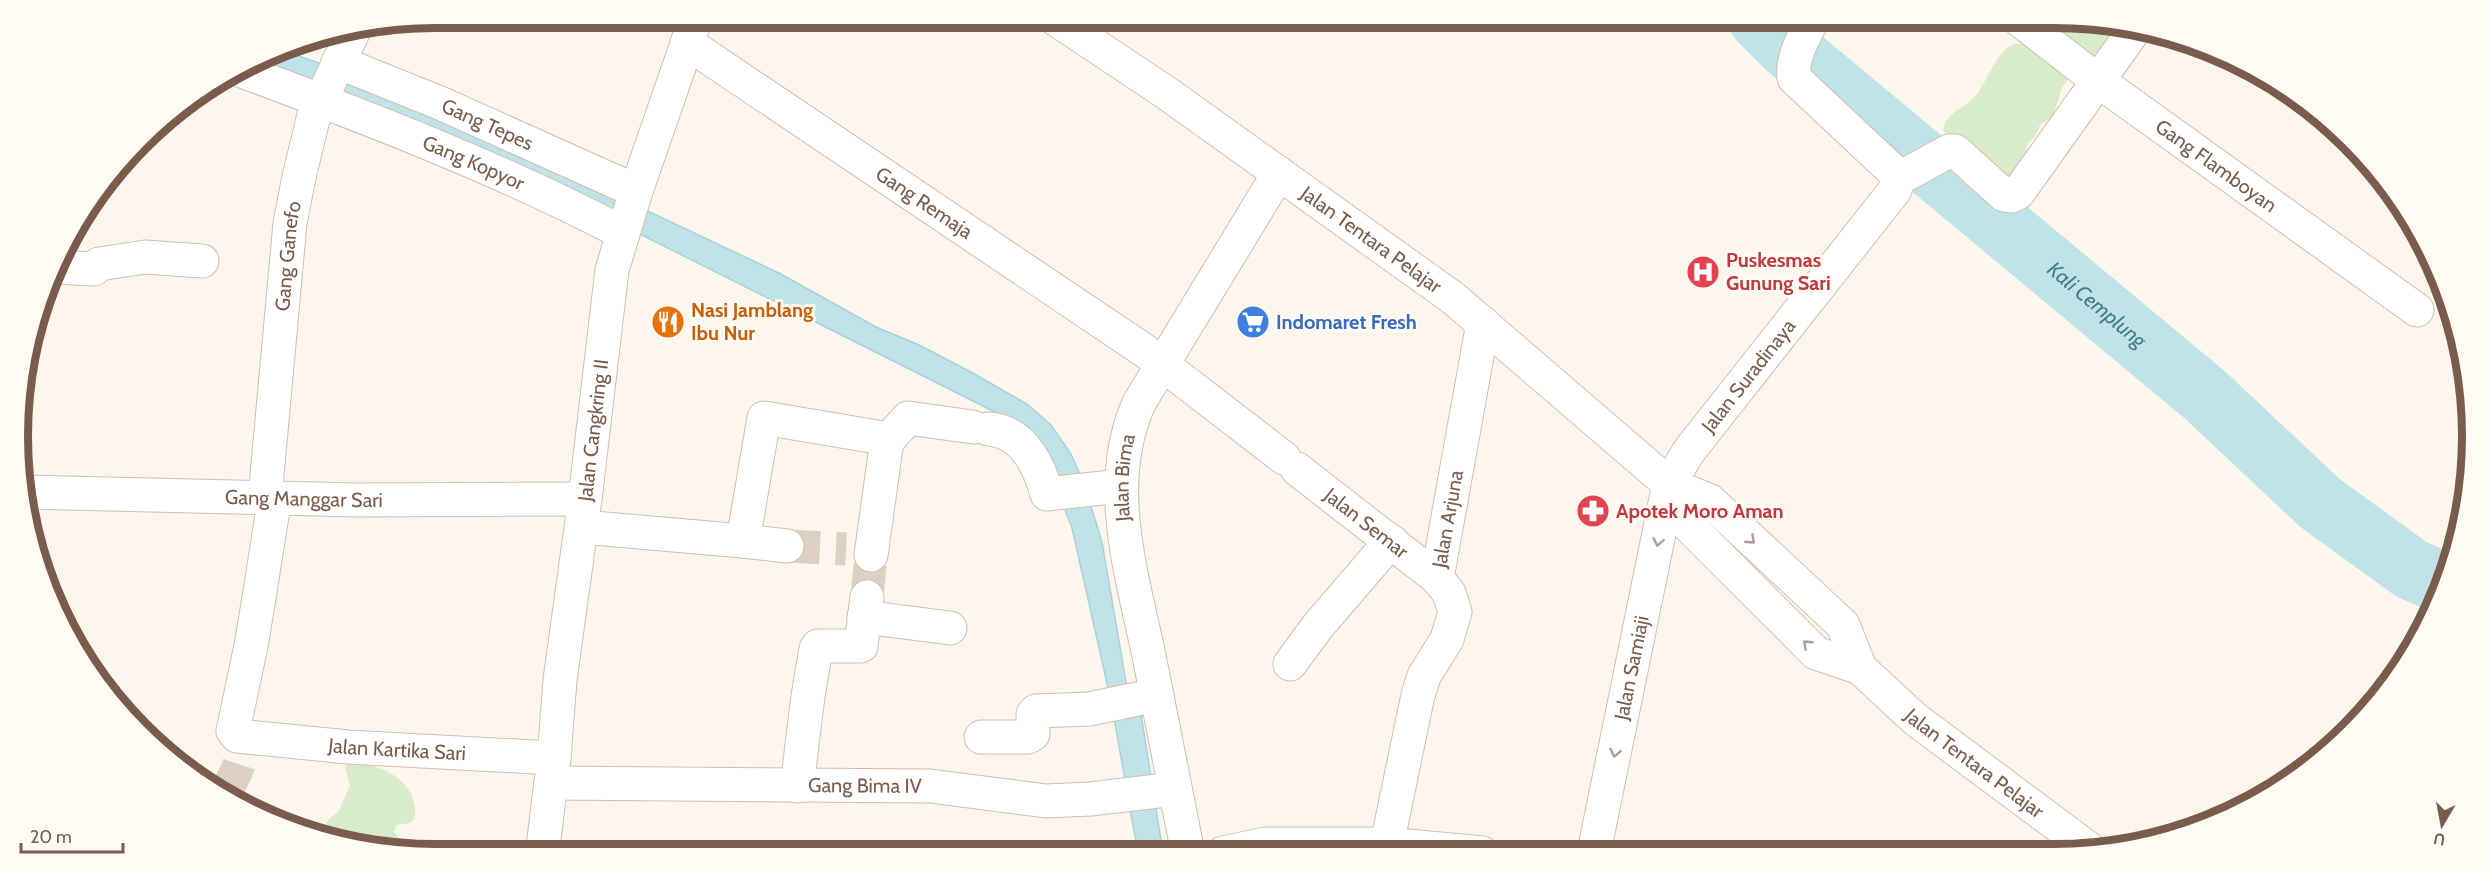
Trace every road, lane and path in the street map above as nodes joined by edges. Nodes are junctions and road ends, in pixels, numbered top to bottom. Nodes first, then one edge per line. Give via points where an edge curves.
1 (1069, 28) edge
2 (1809, 28) edge
3 (2030, 28) edge
4 (692, 31) edge
5 (2129, 35) edge
6 (350, 38) edge
7 (253, 72) edge
8 (329, 81) junction
9 (2097, 81) junction
10 (464, 138) junction
11 (1917, 169) junction
12 (1279, 173) junction
13 (629, 213) junction
14 (202, 261) dead end
15 (66, 267) edge
16 (2417, 310) dead end
17 (1483, 323) junction
18 (1163, 364) junction
19 (889, 439) junction
20 (1669, 484) junction
21 (1121, 486) junction
22 (32, 492) edge
23 (270, 497) junction
24 (584, 513) junction
25 (743, 541) junction
26 (1390, 542) junction
27 (787, 546) tunnel mouth
28 (863, 552) tunnel mouth
29 (1437, 578) junction
30 (950, 628) dead end
31 (1290, 664) dead end
32 (1134, 700) junction
33 (981, 737) dead end
34 (246, 742) joint
35 (553, 770) junction
36 (797, 786) junction
37 (1167, 791) junction
38 (543, 844) edge
39 (1185, 844) edge
40 (1265, 844) edge
41 (1387, 844) joint
42 (1596, 844) edge
43 (2082, 844) edge

1 - 12 street, Jalan Tentara Pelajar
2 - 11 street via 1794,65 1794,78 1884,162
3 - 9 street, Gang Flamboyan
4 - 13 street, Jalan Cangkring II
4 - 18 street, Gang Remaja via 943,213
5 - 9 street
6 - 8 street, Gang Ganefo
7 - 8 street, Gang Kopyor
8 - 10 street, Gang Kopyor
8 - 23 street, Gang Ganefo via 309,133 290,223
9 - 11 street via 2018,193 2012,196 2004,195 1955,151
9 - 16 street, Gang Flamboyan
10 - 13 street, Gang Tepes
10 - 13 street, Gang Kopyor via 579,210
11 - 20 street, Jalan Suradinaya via 1895,190 1689,451
12 - 17 street, Jalan Tentara Pelajar
12 - 18 street, Jalan Bima
13 - 24 street, Jalan Cangkring II via 611,277
14 - 15 street via 145,257 94,268
17 - 20 street, Jalan Tentara Pelajar
17 - 29 street, Jalan Arjuna
18 - 21 street, Jalan Bima via 1130,424 1122,458
18 - 26 street, Jalan Semar
19 - 21 street via 908,418 998,429 1033,455 1047,494
19 - 25 street via 766,417
19 - 28 street
20 -> 42 street, Jalan Samiaji
20 - 43 street, Jalan Tentara Pelajar via 1686,524 1816,652 1860,668 1915,719
21 - 32 street, Jalan Bima
22 - 23 street, Gang Manggar Sari
23 - 24 street, Gang Manggar Sari
23 - 34 street, Gang Ganefo via 252,641 233,731
24 - 25 street, Gang Manggar Sari
24 - 35 street, Jalan Cangkring II via 560,680
25 - 27 street, Gang Manggar Sari
26 - 29 street, Jalan Semar
26 - 31 street
29 - 41 street, Jalan Arjuna via 1449,593 1455,612 1448,639 1424,676 1418,695
30 - 36 street via 865,607 860,647 818,646
32 - 33 street via 1089,709 1036,711 1033,734 1028,737
32 - 37 street, Jalan Bima
34 - 35 street, Jalan Kartika Sari
35 - 36 street, Gang Bima IV
35 - 38 street, Jalan Cangkring II
36 - 37 street, Gang Bima IV via 930,786 1046,801
37 - 39 street, Jalan Bima
40 - 41 street

